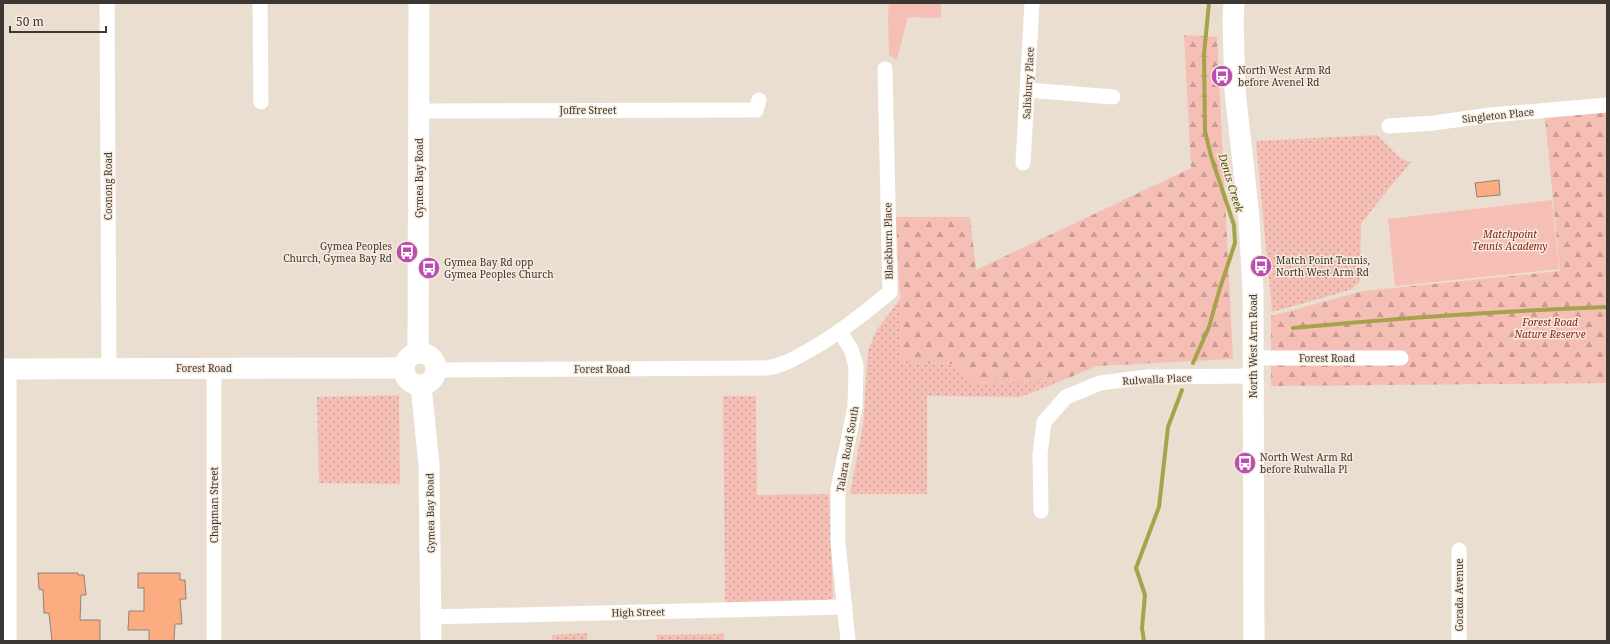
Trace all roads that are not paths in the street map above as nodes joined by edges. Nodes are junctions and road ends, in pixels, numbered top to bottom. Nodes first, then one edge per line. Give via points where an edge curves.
1 (107, 3) edge
2 (260, 3) edge
3 (419, 3) edge
4 (1032, 3) edge
5 (1234, 3) edge
6 (885, 69) dead end
7 (1028, 90) junction
8 (1113, 97) dead end
9 (260, 102) dead end
10 (1607, 105) edge
11 (761, 108) dead end
12 (419, 111) junction
13 (1389, 126) dead end
14 (1023, 163) dead end
15 (840, 332) junction
16 (418, 353) junction
17 (1401, 358) dead end
18 (1253, 367) junction
19 (109, 368) junction
20 (214, 368) junction
21 (404, 368) junction
22 (767, 368) joint
23 (6, 370) edge
24 (436, 370) junction
25 (421, 385) junction
26 (1041, 511) dead end
27 (1459, 550) dead end
28 (845, 607) junction
29 (431, 617) junction
30 (9, 641) edge
31 (214, 641) edge
32 (431, 641) edge
33 (848, 641) edge
34 (1254, 641) edge
35 (1459, 641) edge

1 - 19 street, Coonong Road
2 - 9 street
3 - 12 street, Gymea Bay Road
4 - 7 street, Salisbury Place
5 - 18 street, North West Arm Road via 1235,90 1251,253
6 - 15 street, Blackburn Place via 890,292
7 - 8 street
7 - 14 street, Salisbury Place
10 - 13 street, Singleton Place
11 - 12 street, Joffre Street
12 - 16 street, Gymea Bay Road
15 - 22 street, Blackburn Place via 795,359
15 - 28 street, Talara Road South via 851,349 856,366 855,407 838,489 838,543
16 - 21 street via 407,360
16 - 24 street via 433,359
17 - 18 street, Forest Road
18 - 26 street, Rulwalla Place via 1100,383 1066,396 1044,422 1040,454
18 - 34 street, North West Arm Road
19 - 20 street, Forest Road
19 - 23 street, Forest Road
20 - 21 street, Forest Road
20 - 31 street, Chapman Street
21 - 25 street via 411,382
22 - 24 street, Forest Road
23 - 30 street
24 - 25 street via 430,382
25 - 29 street, Gymea Bay Road via 429,465
27 - 35 street, Gorada Avenue
28 - 29 street, High Street
28 - 33 street, Talara Road South
29 - 32 street, Gymea Bay Road

